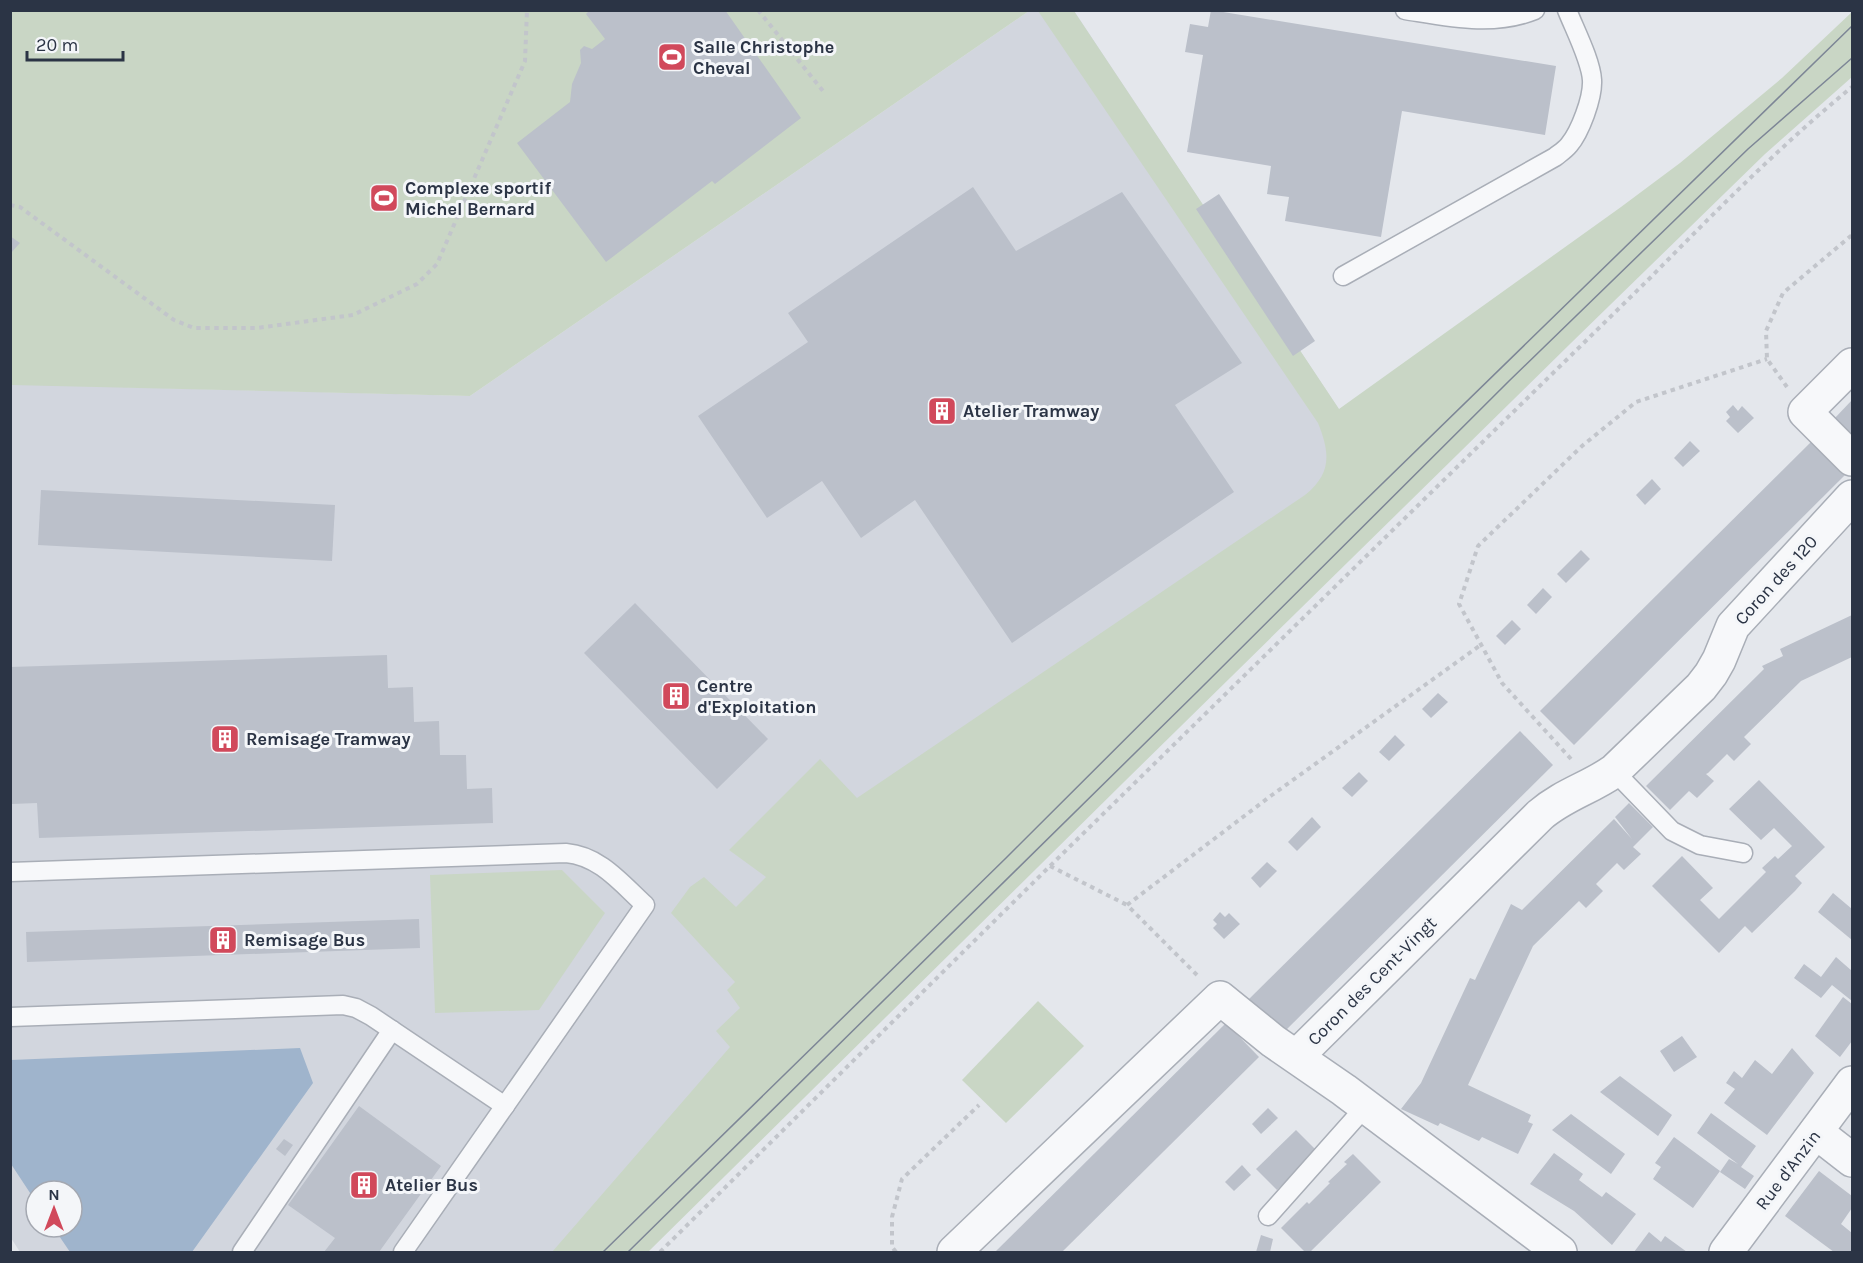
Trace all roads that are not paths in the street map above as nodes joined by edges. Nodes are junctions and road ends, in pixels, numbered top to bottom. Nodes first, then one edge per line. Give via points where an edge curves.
1 (1405, 10) edge
2 (1535, 10) edge
3 (1567, 10) edge
4 (1343, 276) dead end
5 (1852, 365) edge
6 (1852, 459) edge
7 (1852, 497) edge
8 (1596, 781) junction
9 (1743, 853) dead end
10 (10, 872) edge
11 (10, 1017) edge
12 (392, 1030) junction
13 (1297, 1056) junction
14 (1851, 1084) edge
15 (505, 1106) junction
16 (1366, 1106) junction
17 (1816, 1132) junction
18 (1852, 1160) edge
19 (1268, 1216) dead end
20 (242, 1252) edge
21 (403, 1252) edge
22 (954, 1252) edge
23 (1560, 1252) edge
24 (1726, 1252) edge

1 - 2 lane via 1474,20 1512,18
3 - 4 lane via 1592,81 1582,122 1568,147
5 - 6 street via 1805,412
7 - 8 street, Coron des 120 via 1733,626 1719,660 1701,687
8 - 9 lane via 1700,845
8 - 13 street, Coron des Cent-Vingt via 1539,815
10 - 15 lane via 566,853 590,859 645,905
11 - 12 lane via 335,1004 356,1008
12 - 15 lane
12 - 20 lane
13 - 16 street
13 - 22 street, Coron des Cent-Vingt via 1220,998
14 - 17 street, Rue d'Anzin
15 - 21 lane
16 - 19 lane
16 - 23 street
17 - 18 street
17 - 24 street, Rue d'Anzin

